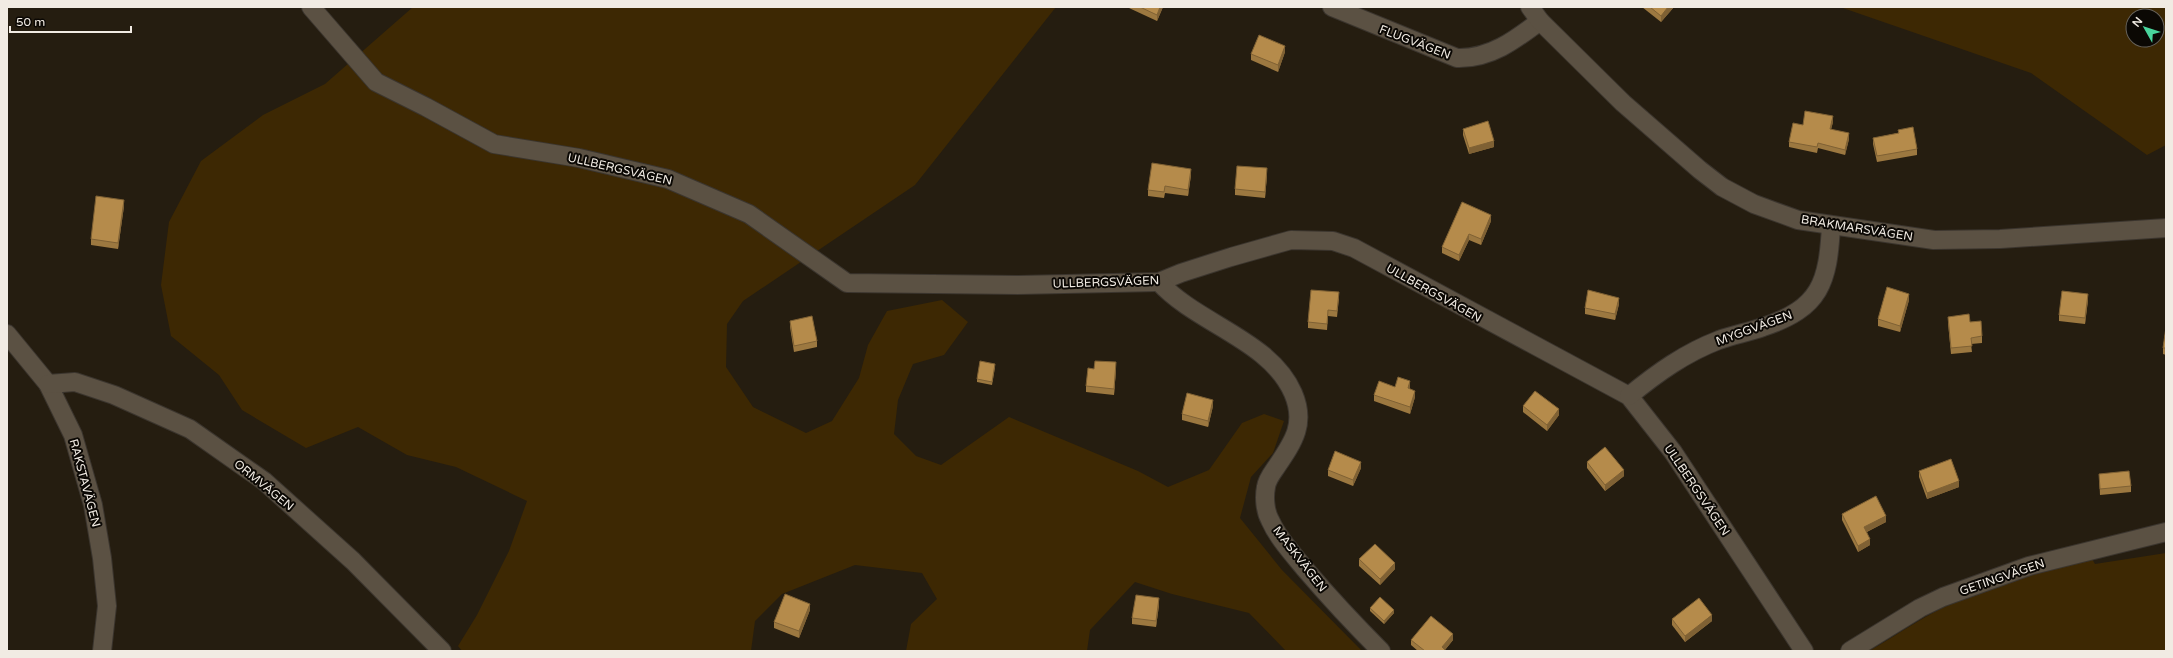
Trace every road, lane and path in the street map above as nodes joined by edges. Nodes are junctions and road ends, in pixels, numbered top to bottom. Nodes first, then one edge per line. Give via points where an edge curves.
1 (311, 7) edge
2 (1332, 7) edge
3 (1535, 14) edge
4 (1830, 226) junction
5 (2166, 228) edge
6 (1159, 282) junction
7 (7, 334) edge
8 (48, 384) junction
9 (1629, 396) junction
10 (2166, 532) edge
11 (102, 651) edge
12 (442, 651) edge
13 (1381, 651) edge
14 (1804, 651) edge
15 (1850, 651) edge

1 - 6 street, ULLBERGSVÄGEN via 376,82 494,144 579,158 668,179 749,214 847,283 1018,286
2 - 3 street, FLUGVÄGEN via 1457,58 1471,58 1510,44
3 - 4 street, BRAKMARSVÄGEN via 1623,103 1722,187 1754,204 1798,220
4 - 5 street, BRAKMARSVÄGEN via 1934,240 2000,239
4 - 9 street, MYGGVÄGEN via 1829,252 1820,289 1798,311 1764,327 1719,340 1674,362
6 - 9 street, ULLBERGSVÄGEN via 1291,240 1333,241 1354,248
6 - 13 street, MASKVÄGEN via 1172,297 1262,354 1292,392 1298,408 1298,427 1289,448 1267,482 1266,508 1269,519 1281,539 1337,607
7 - 8 street, RAKSTAVÄGEN
8 - 11 street, RAKSTAVÄGEN via 72,435 93,505 107,606
8 - 12 street, ORMVÄGEN via 75,382 114,395 190,430 264,481 353,561
9 - 14 street, ULLBERGSVÄGEN via 1673,452
10 - 15 street, GETINGVÄGEN via 2029,566 1943,597

